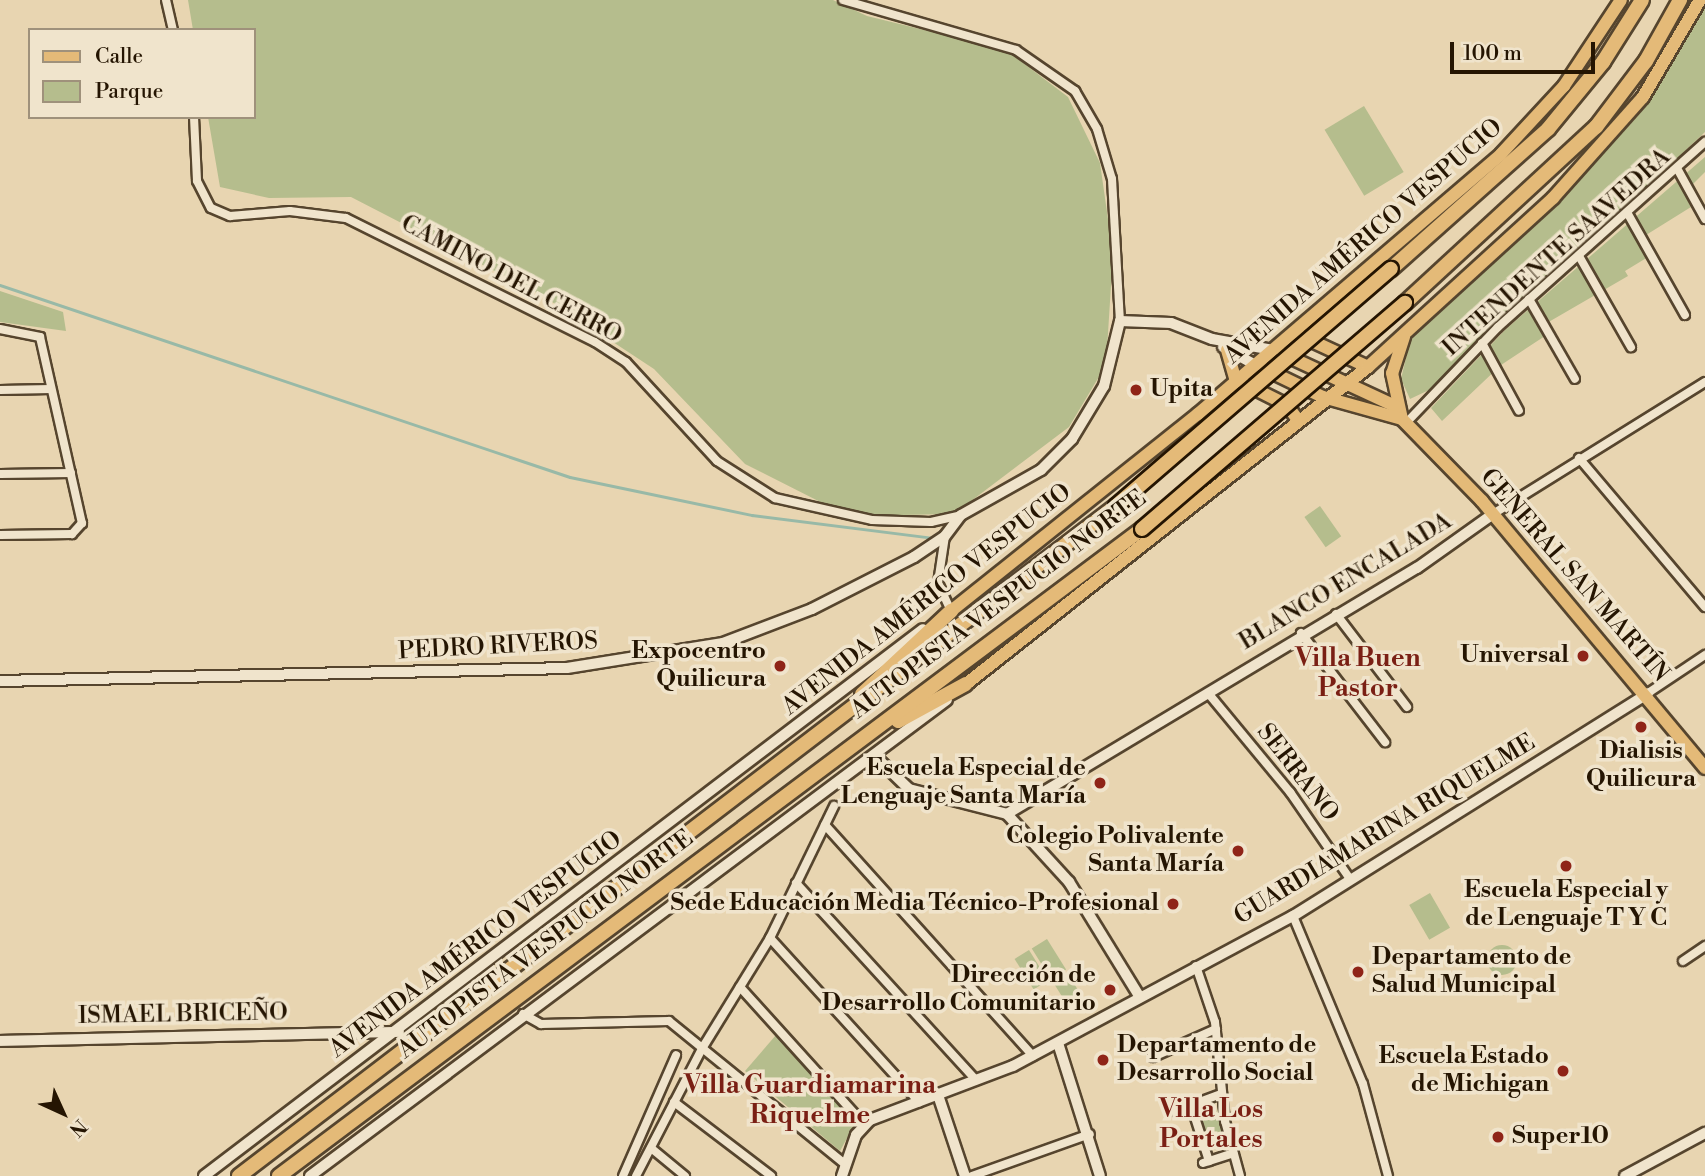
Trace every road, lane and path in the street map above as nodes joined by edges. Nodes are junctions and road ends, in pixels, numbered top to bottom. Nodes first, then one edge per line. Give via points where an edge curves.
1 (166, 0) edge
2 (843, 0) edge
3 (1621, 0) edge
4 (1642, 0) edge
5 (1680, 0) edge
6 (1700, 0) edge
7 (173, 28) edge
8 (194, 119) edge
9 (1705, 142) edge
10 (1678, 170) junction
11 (1628, 214) junction
12 (1705, 219) edge
13 (1579, 256) junction
14 (1529, 299) junction
15 (1685, 315) dead end
16 (1120, 321) junction
17 (0, 329) edge
18 (1407, 330) junction
19 (1295, 332) junction
20 (1212, 339) junction
21 (1482, 343) junction
22 (1631, 346) dead end
23 (1227, 350) junction
24 (1273, 350) junction
25 (1256, 365) junction
26 (1368, 367) junction
27 (1576, 379) dead end
28 (1236, 382) junction
29 (1705, 382) edge
30 (1345, 383) junction
31 (51, 389) junction
32 (0, 390) edge
33 (1323, 397) junction
34 (1520, 411) dead end
35 (1402, 416) junction
36 (1297, 419) junction
37 (1579, 458) junction
38 (71, 473) junction
39 (0, 474) edge
40 (1493, 514) junction
41 (961, 515) junction
42 (0, 535) edge
43 (945, 536) junction
44 (1705, 607) edge
45 (951, 611) junction
46 (1336, 614) junction
47 (1301, 633) junction
48 (1705, 655) edge
49 (0, 681) edge
50 (966, 684) junction
51 (1208, 693) junction
52 (1648, 693) junction
53 (1407, 707) dead end
54 (836, 724) junction
55 (1385, 742) dead end
56 (838, 754) junction
57 (874, 755) junction
58 (1705, 768) edge
59 (834, 806) dead end
60 (1007, 814) junction
61 (825, 825) junction
62 (1350, 880) junction
63 (796, 883) junction
64 (1293, 916) junction
65 (770, 938) junction
66 (1705, 946) edge
67 (1683, 961) dead end
68 (1196, 966) junction
69 (740, 987) junction
70 (1139, 996) junction
71 (523, 1014) junction
72 (1216, 1029) junction
73 (366, 1032) junction
74 (398, 1032) junction
75 (0, 1041) edge
76 (1058, 1043) junction
77 (703, 1047) junction
78 (372, 1052) junction
79 (676, 1055) dead end
80 (1033, 1056) junction
81 (1153, 1057) dead end
82 (976, 1080) junction
83 (1221, 1094) junction
84 (938, 1095) junction
85 (674, 1102) junction
86 (919, 1102) junction
87 (1191, 1105) junction
88 (1175, 1111) dead end
89 (864, 1124) junction
90 (1705, 1133) edge
91 (1090, 1135) junction
92 (651, 1148) junction
93 (1233, 1153) junction
94 (844, 1170) edge
95 (241, 1174) edge
96 (204, 1176) edge
97 (279, 1176) edge
98 (310, 1176) edge
99 (623, 1176) edge
100 (636, 1176) edge
101 (685, 1176) edge
102 (771, 1176) edge
103 (965, 1176) edge
104 (972, 1176) edge
105 (1100, 1176) edge
106 (1240, 1176) edge
107 (1388, 1176) edge
108 (1625, 1176) edge

1 - 7 street
2 - 16 street via 1016,50 1075,91 1097,129 1112,179
3 - 19 main road, AVENIDA AMÉRICO VESPUCIO via 1569,79 1522,133
4 - 54 highway, AUTOPISTA VESPUCIO NORTE, bridge via 1603,62 1548,129 1116,506
5 - 56 highway, AUTOPISTA VESPUCIO NORTE, bridge via 1646,61 1596,127 1405,303 1142,529
6 - 18 main road via 1656,78 1605,144
8 - 41 street, CAMINO DEL CERRO via 197,181 211,208 230,216 289,211 346,218 595,342 626,362 716,461 775,498 872,520 931,522
9 - 10 street, INTENDENTE SAAVEDRA
10 - 11 street, INTENDENTE SAAVEDRA
10 - 12 street
11 - 13 street, INTENDENTE SAAVEDRA
11 - 15 street
13 - 14 street, INTENDENTE SAAVEDRA
13 - 22 street
14 - 21 street, INTENDENTE SAAVEDRA
14 - 27 street
16 - 20 street via 1171,323
16 - 41 street via 1108,376 1072,439 1029,479
17 - 31 street via 39,335
18 - 26 main road
18 - 35 main road via 1392,373
19 - 24 main road, AVENIDA AMÉRICO VESPUCIO
19 - 26 main road
20 - 23 street
20 - 24 street
21 - 34 street
21 - 35 street, INTENDENTE SAAVEDRA
23 - 25 street
23 - 28 main road
24 - 25 main road, AVENIDA AMÉRICO VESPUCIO
24 - 30 main road, GENERAL SAN MARTÍN
25 - 28 main road, AVENIDA AMÉRICO VESPUCIO
25 - 33 main road
26 - 30 main road
28 - 36 main road via 1276,398
28 - 45 main road, AVENIDA AMÉRICO VESPUCIO
29 - 37 street, BLANCO ENCALADA
30 - 33 main road
30 - 35 main road, GENERAL SAN MARTÍN
31 - 32 street
31 - 38 street
33 - 35 main road
33 - 36 main road
35 - 40 main road, GENERAL SAN MARTÍN
36 - 50 main road
37 - 40 street, BLANCO ENCALADA
37 - 44 street
38 - 39 street
38 - 42 street via 82,519 78,532
40 - 46 street, BLANCO ENCALADA via 1434,558
40 - 52 main road, GENERAL SAN MARTÍN
41 - 43 street, PEDRO RIVEROS
43 - 45 street via 937,583
43 - 49 street, PEDRO RIVEROS via 766,629 675,652 567,668 467,673
45 - 54 highway
45 - 74 street, AVENIDA AMÉRICO VESPUCIO
46 - 47 street, BLANCO ENCALADA
46 - 53 street
47 - 51 street, BLANCO ENCALADA
47 - 55 street
48 - 52 street, GUARDIAMARINA RIQUELME
50 - 56 highway
50 - 57 street
51 - 60 street, BLANCO ENCALADA
51 - 62 street, SERRANO via 1290,792
52 - 58 main road, GENERAL SAN MARTÍN
52 - 62 street, GUARDIAMARINA RIQUELME
54 - 95 highway, AUTOPISTA VESPUCIO NORTE
56 - 97 highway, AUTOPISTA VESPUCIO NORTE
57 - 60 street via 909,789
57 - 71 street
59 - 61 street
60 - 70 street via 1069,882
61 - 63 street
61 - 80 street
62 - 64 street, GUARDIAMARINA RIQUELME
63 - 65 street
63 - 82 street
64 - 68 street, GUARDIAMARINA RIQUELME
64 - 107 street via 1363,1084
65 - 69 street
65 - 86 street
66 - 67 street
68 - 70 street, GUARDIAMARINA RIQUELME
68 - 72 street
69 - 77 street
69 - 89 street
70 - 76 street, GUARDIAMARINA RIQUELME
71 - 77 street via 541,1024 669,1021
71 - 98 street
72 - 81 street
72 - 83 street
73 - 74 street, ISMAEL BRICEÑO
73 - 75 street, ISMAEL BRICEÑO
73 - 78 street
74 - 78 street, AVENIDA AMÉRICO VESPUCIO
76 - 80 street, GUARDIAMARINA RIQUELME
76 - 91 street
77 - 85 street
77 - 94 street
78 - 96 street, AVENIDA AMÉRICO VESPUCIO
79 - 99 street
80 - 82 street, GUARDIAMARINA RIQUELME
82 - 84 street, GUARDIAMARINA RIQUELME
83 - 87 street
83 - 93 street
84 - 86 street, GUARDIAMARINA RIQUELME
84 - 103 street
85 - 92 street
85 - 102 street
86 - 89 street, GUARDIAMARINA RIQUELME
87 - 88 street
87 - 93 street via 1206,1162
89 - 94 street
90 - 108 street
91 - 104 street
91 - 105 street
92 - 100 street
92 - 101 street
93 - 106 street

